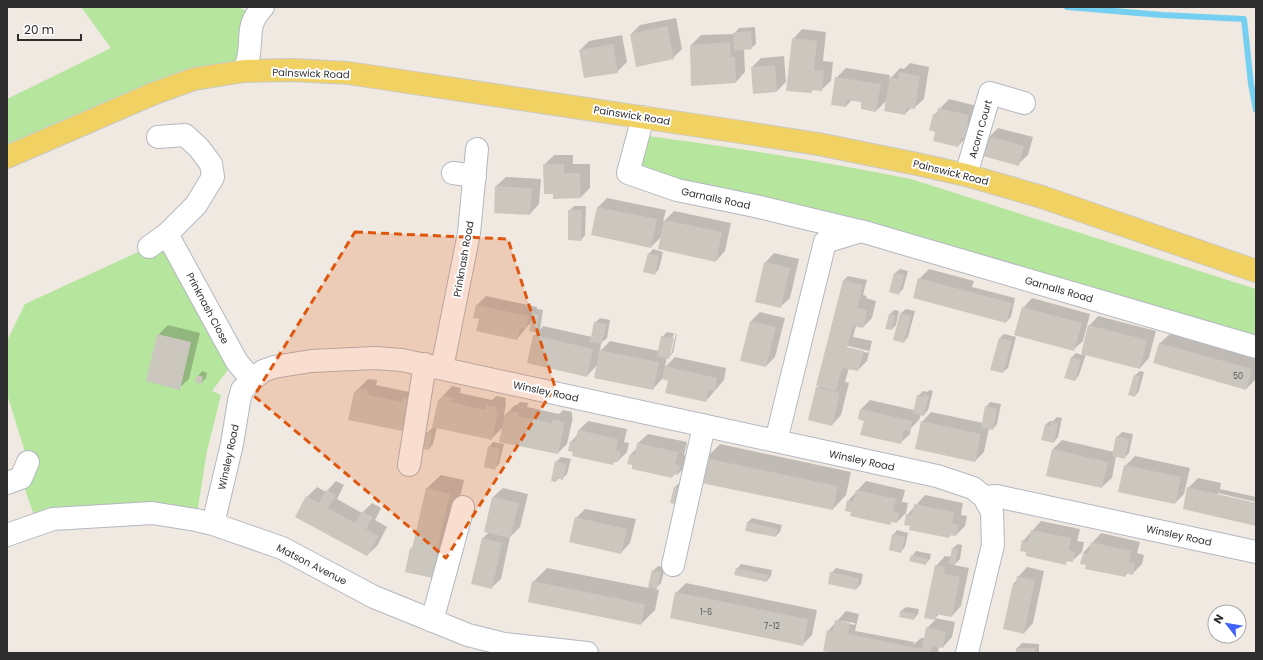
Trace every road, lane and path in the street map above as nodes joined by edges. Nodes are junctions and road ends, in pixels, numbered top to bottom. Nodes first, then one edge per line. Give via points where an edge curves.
1 (262, 7) edge
2 (244, 71) junction
3 (1024, 103) dead end
4 (643, 117) junction
5 (158, 137) dead end
6 (477, 149) dead end
7 (7, 158) edge
8 (453, 173) dead end
9 (966, 175) junction
10 (475, 176) junction
11 (861, 231) junction
12 (167, 234) junction
13 (149, 247) dead end
14 (1256, 270) edge
15 (1256, 347) edge
16 (434, 366) junction
17 (252, 380) junction
18 (704, 426) junction
19 (776, 441) junction
20 (28, 462) dead end
21 (409, 465) dead end
22 (7, 483) edge
23 (984, 497) junction
24 (463, 508) dead end
25 (214, 524) junction
26 (7, 535) edge
27 (1256, 552) edge
28 (673, 565) dead end
29 (432, 621) junction
30 (587, 653) edge
31 (967, 653) edge

1 - 2 street via 255,15 250,30 248,58
2 - 4 main road, Painswick Road via 348,73
2 - 7 main road, Painswick Road via 194,80 155,93
3 - 9 street, Acorn Court via 990,93
4 - 9 main road, Painswick Road via 818,144
4 - 11 street, Garnalls Road via 628,174 677,190
5 - 12 street via 185,136 199,148 211,164 213,177 196,205
6 - 10 street, Prinknash Road
8 - 10 street
9 - 14 main road, Painswick Road via 1042,197
10 - 16 street, Prinknash Road via 469,233
11 - 15 street, Garnalls Road
11 - 19 street via 825,242
12 - 13 street
12 - 17 street, Prinknash Close via 237,362
16 - 17 street, Winsley Road via 375,358 310,361 274,367
16 - 18 street, Winsley Road
16 - 21 street, Prinknash Road
17 - 25 street, Winsley Road via 242,390 239,401
18 - 19 street, Winsley Road
18 - 28 street
19 - 23 street, Winsley Road via 937,476 973,488
20 - 22 street via 21,478
23 - 27 street, Winsley Road via 996,496
23 - 31 street via 992,512 993,545
24 - 29 street
25 - 26 street, Matson Avenue via 152,513 53,519
25 - 29 street, Matson Avenue via 282,548 374,597
29 - 30 street, Matson Avenue via 468,635 504,644

